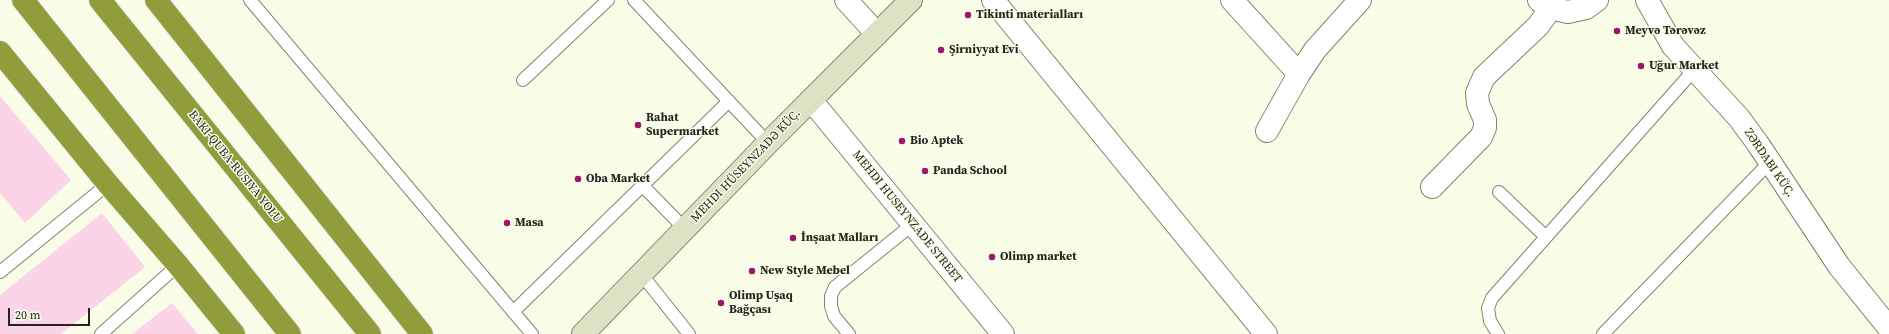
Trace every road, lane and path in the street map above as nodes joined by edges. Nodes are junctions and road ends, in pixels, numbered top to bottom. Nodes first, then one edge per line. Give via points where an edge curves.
1 (23, 0) edge
2 (100, 0) edge
3 (156, 0) edge
4 (250, 0) edge
5 (608, 0) edge
6 (634, 0) edge
7 (846, 0) edge
8 (911, 0) edge
9 (993, 0) edge
10 (1232, 0) edge
11 (1360, 0) edge
12 (1597, 0) edge
13 (1647, 0) edge
14 (1545, 4) edge
15 (877, 34) junction
16 (0, 52) edge
17 (1694, 70) junction
18 (1299, 74) junction
19 (523, 80) dead end
20 (811, 100) junction
21 (729, 101) junction
22 (1267, 131) dead end
23 (768, 143) junction
24 (1770, 162) junction
25 (108, 184) junction
26 (642, 186) junction
27 (1432, 187) dead end
28 (1499, 192) dead end
29 (913, 224) junction
30 (685, 229) junction
31 (1546, 237) junction
32 (178, 265) junction
33 (0, 272) edge
34 (642, 275) junction
35 (513, 312) junction
36 (1889, 328) edge
37 (101, 334) edge
38 (234, 334) edge
39 (290, 334) edge
40 (370, 334) edge
41 (422, 334) edge
42 (532, 334) edge
43 (583, 334) edge
44 (689, 334) edge
45 (849, 334) edge
46 (1003, 334) edge
47 (1266, 334) edge
48 (1498, 334) edge
49 (1603, 334) edge

1 - 39 highway
2 - 40 highway
3 - 41 highway
4 - 35 lane
5 - 19 lane
6 - 21 lane
7 - 15 street
8 - 15 street, MEHDI HÜSEYNZADƏ KÜÇ.
9 - 47 street
10 - 18 street
11 - 18 street via 1315,50
12 - 14 street via 1586,8 1568,12
13 - 17 street, ZƏRDABI KÜÇ. via 1673,46
14 - 27 street via 1538,26 1484,77 1477,93 1478,104 1485,120 1481,137
15 - 20 street, MEHDI HÜSEYNZADƏ KÜÇ.
16 - 25 highway
17 - 24 street, ZƏRDABI KÜÇ. via 1739,118
17 - 31 lane
18 - 22 street
20 - 23 street, MEHDI HÜSEYNZADƏ KÜÇ.
20 - 29 street, MEHDI HUSEYNZADЕ STREET
21 - 23 lane
21 - 26 lane
23 - 30 street, MEHDI HÜSEYNZADƏ KÜÇ.
24 - 36 street, ZƏRDABI KÜÇ. via 1839,266
24 - 49 lane
25 - 32 highway
25 - 33 lane
26 - 30 lane
26 - 35 lane
28 - 31 lane
29 - 45 lane via 835,287 831,306 834,316
29 - 46 street, MEHDI HUSEYNZADЕ STREET
30 - 34 street, MEHDI HÜSEYNZADƏ KÜÇ.
31 - 48 lane via 1492,298 1488,308 1490,321
32 - 37 lane
32 - 38 highway
34 - 43 street, MEHDI HÜSEYNZADƏ KÜÇ.
34 - 44 lane
35 - 42 lane

